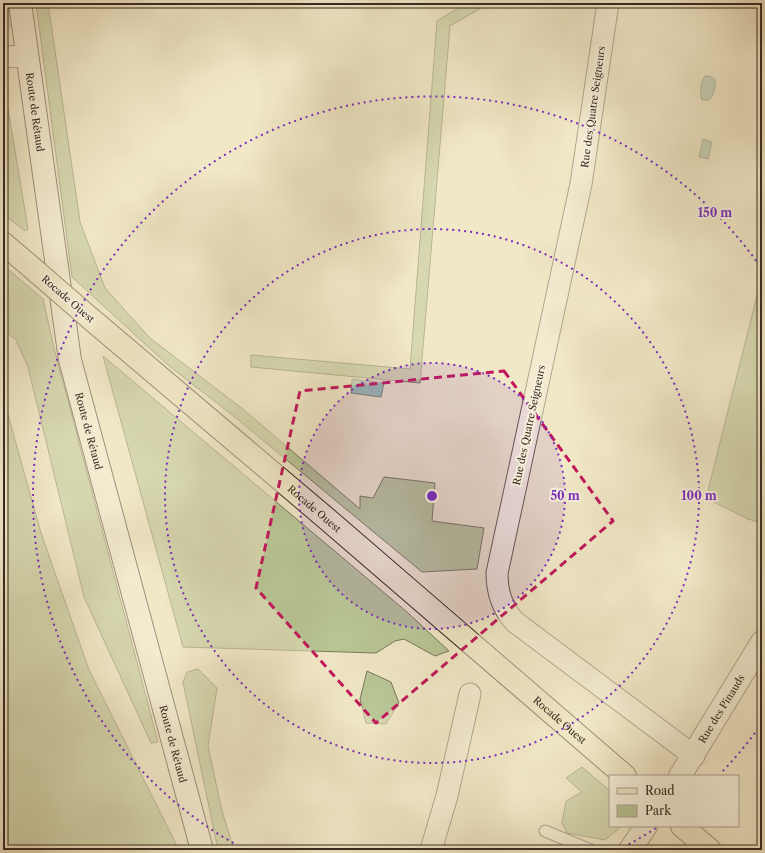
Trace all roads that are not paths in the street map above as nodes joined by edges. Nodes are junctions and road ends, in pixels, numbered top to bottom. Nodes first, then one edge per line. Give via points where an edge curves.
1 (20, 3) edge
2 (608, 3) edge
3 (26, 56) junction
4 (3, 57) edge
5 (3, 243) edge
6 (762, 642) edge
7 (470, 694) dead end
8 (694, 756) junction
9 (624, 775) edge
10 (681, 775) edge
11 (645, 827) edge
12 (683, 827) edge
13 (545, 832) dead end
14 (202, 850) edge
15 (431, 850) edge
16 (591, 850) edge
17 (630, 850) edge
18 (710, 850) edge

1 - 3 main road, Route de Rétaud
2 - 8 street, Rue des Quatre Seigneurs via 581,184 497,574 497,588 504,607 515,622
3 - 4 street
3 - 14 main road, Route de Rétaud via 70,360
5 - 9 main road, Rocade Ouest, bridge
6 - 8 main road, Rue des Pinauds
7 - 15 street via 447,796
8 - 10 main road, Rue des Pinauds
11 - 17 main road
12 - 18 main road
13 - 16 lane

